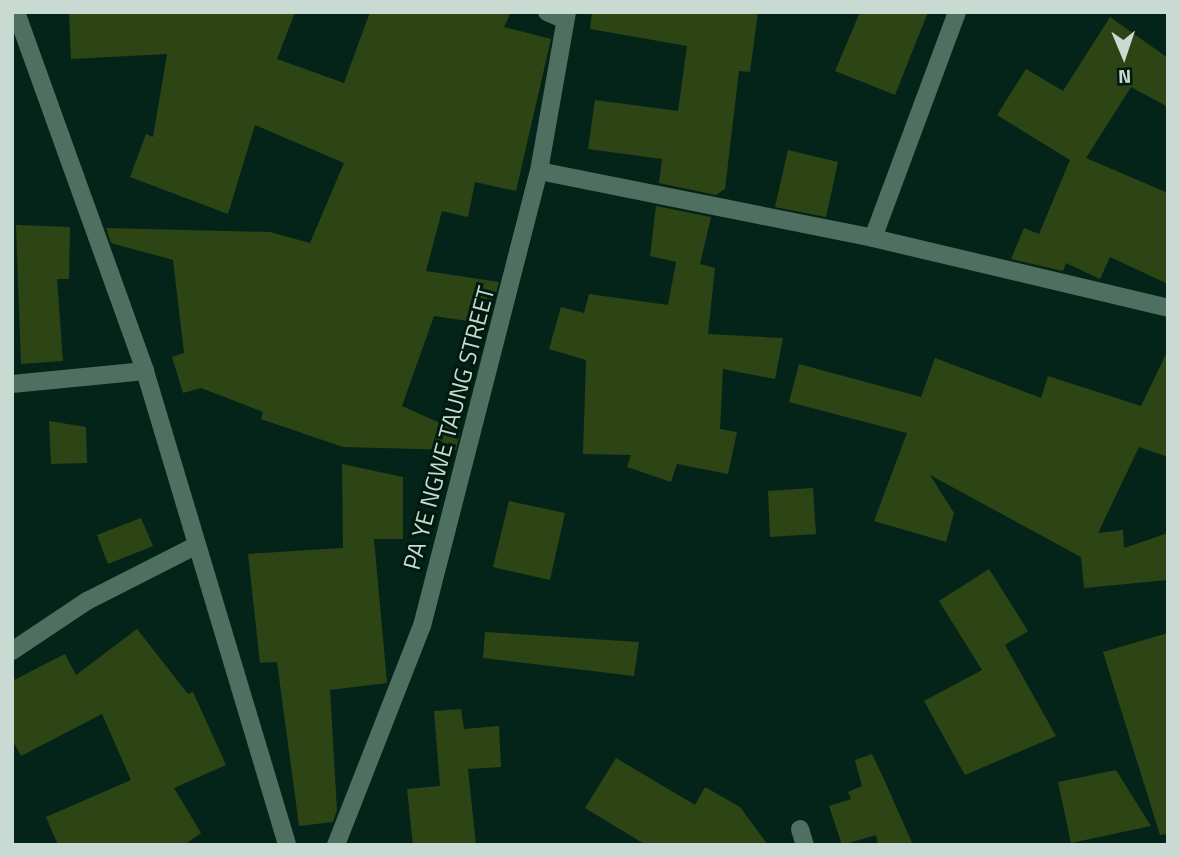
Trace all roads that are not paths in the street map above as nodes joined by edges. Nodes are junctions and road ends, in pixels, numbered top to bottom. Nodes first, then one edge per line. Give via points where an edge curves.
1 (16, 12) edge
2 (547, 12) edge
3 (957, 12) edge
4 (566, 16) edge
5 (539, 171) junction
6 (873, 238) junction
7 (1168, 308) edge
8 (145, 370) junction
9 (12, 384) edge
10 (197, 545) junction
11 (12, 651) edge
12 (287, 845) edge
13 (336, 845) edge

1 - 8 street
2 - 4 street
3 - 6 street
4 - 5 street, PA YE NGWE TAUNG STREET
5 - 6 street
5 - 13 street, PA YE NGWE TAUNG STREET via 422,626
6 - 7 street
8 - 9 street
8 - 10 street
10 - 11 street via 87,601
10 - 12 street

